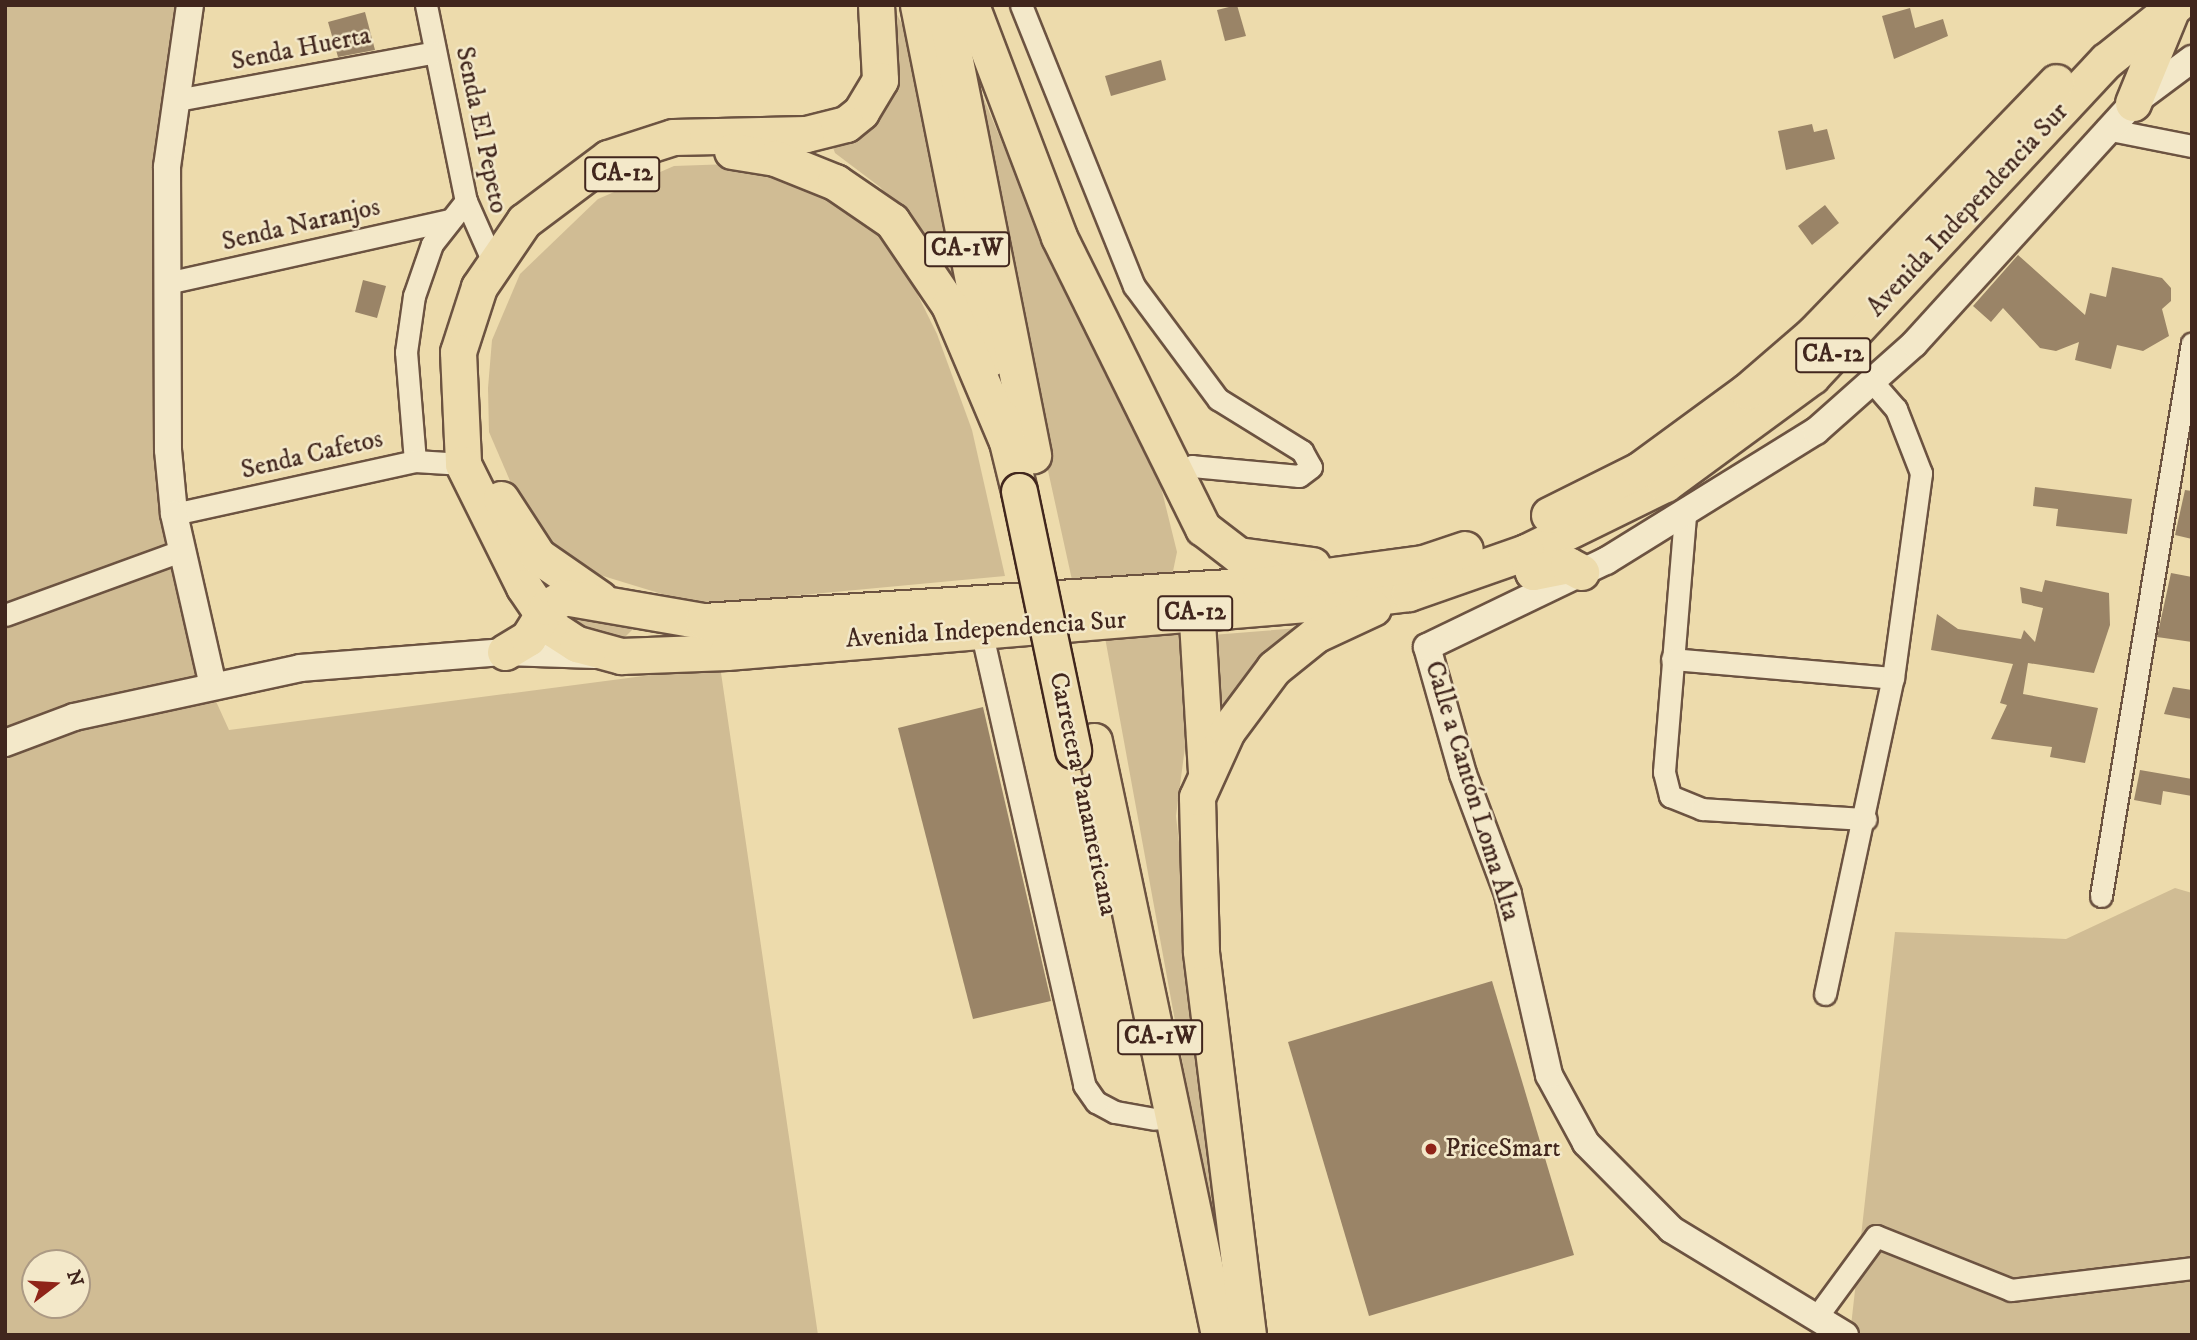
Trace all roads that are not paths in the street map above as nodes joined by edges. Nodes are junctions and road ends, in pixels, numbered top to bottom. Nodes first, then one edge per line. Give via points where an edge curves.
1 (190, 5) edge
2 (426, 5) edge
3 (876, 5) edge
4 (918, 5) edge
5 (944, 5) edge
6 (971, 5) edge
7 (1021, 5) edge
8 (2162, 7) edge
9 (435, 52) junction
10 (2192, 59) edge
11 (177, 100) junction
12 (2133, 103) junction
13 (2106, 129) junction
14 (2192, 146) edge
15 (466, 201) junction
16 (448, 220) junction
17 (493, 262) junction
18 (167, 284) junction
19 (2192, 343) edge
20 (1871, 380) junction
21 (1153, 426) junction
22 (1006, 439) junction
23 (415, 461) junction
24 (463, 464) junction
25 (1174, 473) junction
26 (1029, 490) junction
27 (174, 514) junction
28 (1685, 516) junction
29 (181, 551) junction
30 (1526, 552) junction
31 (1364, 572) junction
32 (1581, 572) junction
33 (1409, 593) junction
34 (1179, 602) junction
35 (622, 606) junction
36 (5, 615) edge
37 (525, 623) junction
38 (981, 630) junction
39 (624, 655) junction
40 (1672, 659) junction
41 (1893, 678) junction
42 (213, 684) junction
43 (5, 743) edge
44 (1083, 746) junction
45 (1206, 772) junction
46 (1866, 819) junction
47 (2101, 896) dead end
48 (1825, 994) dead end
49 (1154, 1119) junction
50 (2192, 1268) edge
51 (1818, 1315) junction
52 (1200, 1335) edge
53 (1219, 1335) edge
54 (1248, 1335) edge
55 (1845, 1335) edge

1 - 11 street
2 - 9 street, Senda El Pepeto
3 - 17 highway, CA-12 via 880,80 846,124 806,134 707,132 638,146 554,194
4 - 22 highway, Carretera Panamericana / CA-1W
5 - 26 highway, Carretera Panamericana / CA-1W
6 - 21 highway via 1025,160
7 - 25 street via 1134,286 1218,399 1302,451 1311,467 1299,476 1192,467
8 - 12 highway
8 - 30 highway, Avenida Independencia Sur / CA-12 via 1811,376 1665,484
8 - 31 highway, Avenida Independencia Sur / CA-12 via 1748,391 1599,492 1500,537 1423,563
9 - 11 street, Senda Huerta
9 - 15 street, Senda El Pepeto
10 - 12 street
11 - 18 street via 167,167
12 - 13 street
13 - 14 street
13 - 20 street via 1914,344
15 - 16 street
15 - 17 street, Senda El Pepeto
16 - 18 street, Senda Naranjos
16 - 23 street via 423,263 409,323
17 - 24 highway, CA-12 via 458,352
18 - 27 street
19 - 47 street
20 - 28 street via 1816,431
20 - 41 street via 1896,409 1922,473
21 - 25 highway
21 - 34 highway via 1194,538
22 - 26 highway, Carretera Panamericana / CA-1W
22 - 35 highway, CA-12 via 949,305 910,242 879,208 775,158 719,149 652,161 589,191 529,240 500,285 478,355 479,434 510,519 555,571
23 - 24 street, Senda Cafetos
23 - 27 street, Senda Cafetos
24 - 37 highway, CA-12
25 - 31 highway via 1220,547 1259,560
26 - 44 highway, Carretera Panamericana / CA-1W, bridge
27 - 29 street
28 - 32 street
28 - 40 street
29 - 36 street
29 - 42 street
30 - 32 highway via 1533,572 1568,565
30 - 33 highway, Avenida Independencia Sur / CA-12
31 - 34 highway, CA-12
32 - 51 street, Calle a Cantón Loma Alta via 1427,646 1463,774 1508,894 1549,1075 1586,1143 1671,1229
33 - 34 highway, Avenida Independencia Sur / CA-12
33 - 45 highway via 1293,650 1242,709
34 - 35 highway, CA-12 via 703,621
34 - 38 highway, Avenida Independencia Sur / CA-12
34 - 45 highway
35 - 37 highway via 564,597
35 - 39 highway via 642,631
37 - 39 street, Avenida Independencia Sur
37 - 39 highway, CA-12
37 - 42 street, Avenida Independencia Sur
38 - 39 highway, Avenida Independencia Sur / CA-12
38 - 49 street via 1084,1085 1096,1102 1115,1112
40 - 41 street
40 - 46 street via 1664,772 1671,796 1702,809
41 - 46 street
42 - 43 street, Avenida Independencia Sur via 74,717
44 - 49 highway, Carretera Panamericana / CA-1W
44 - 53 highway, Carretera Panamericana / CA-1W
45 - 54 highway via 1197,797 1195,878
46 - 48 street
49 - 52 highway, Carretera Panamericana / CA-1W
50 - 51 street via 2011,1290 1876,1236
51 - 55 street, Calle a Cantón Loma Alta

